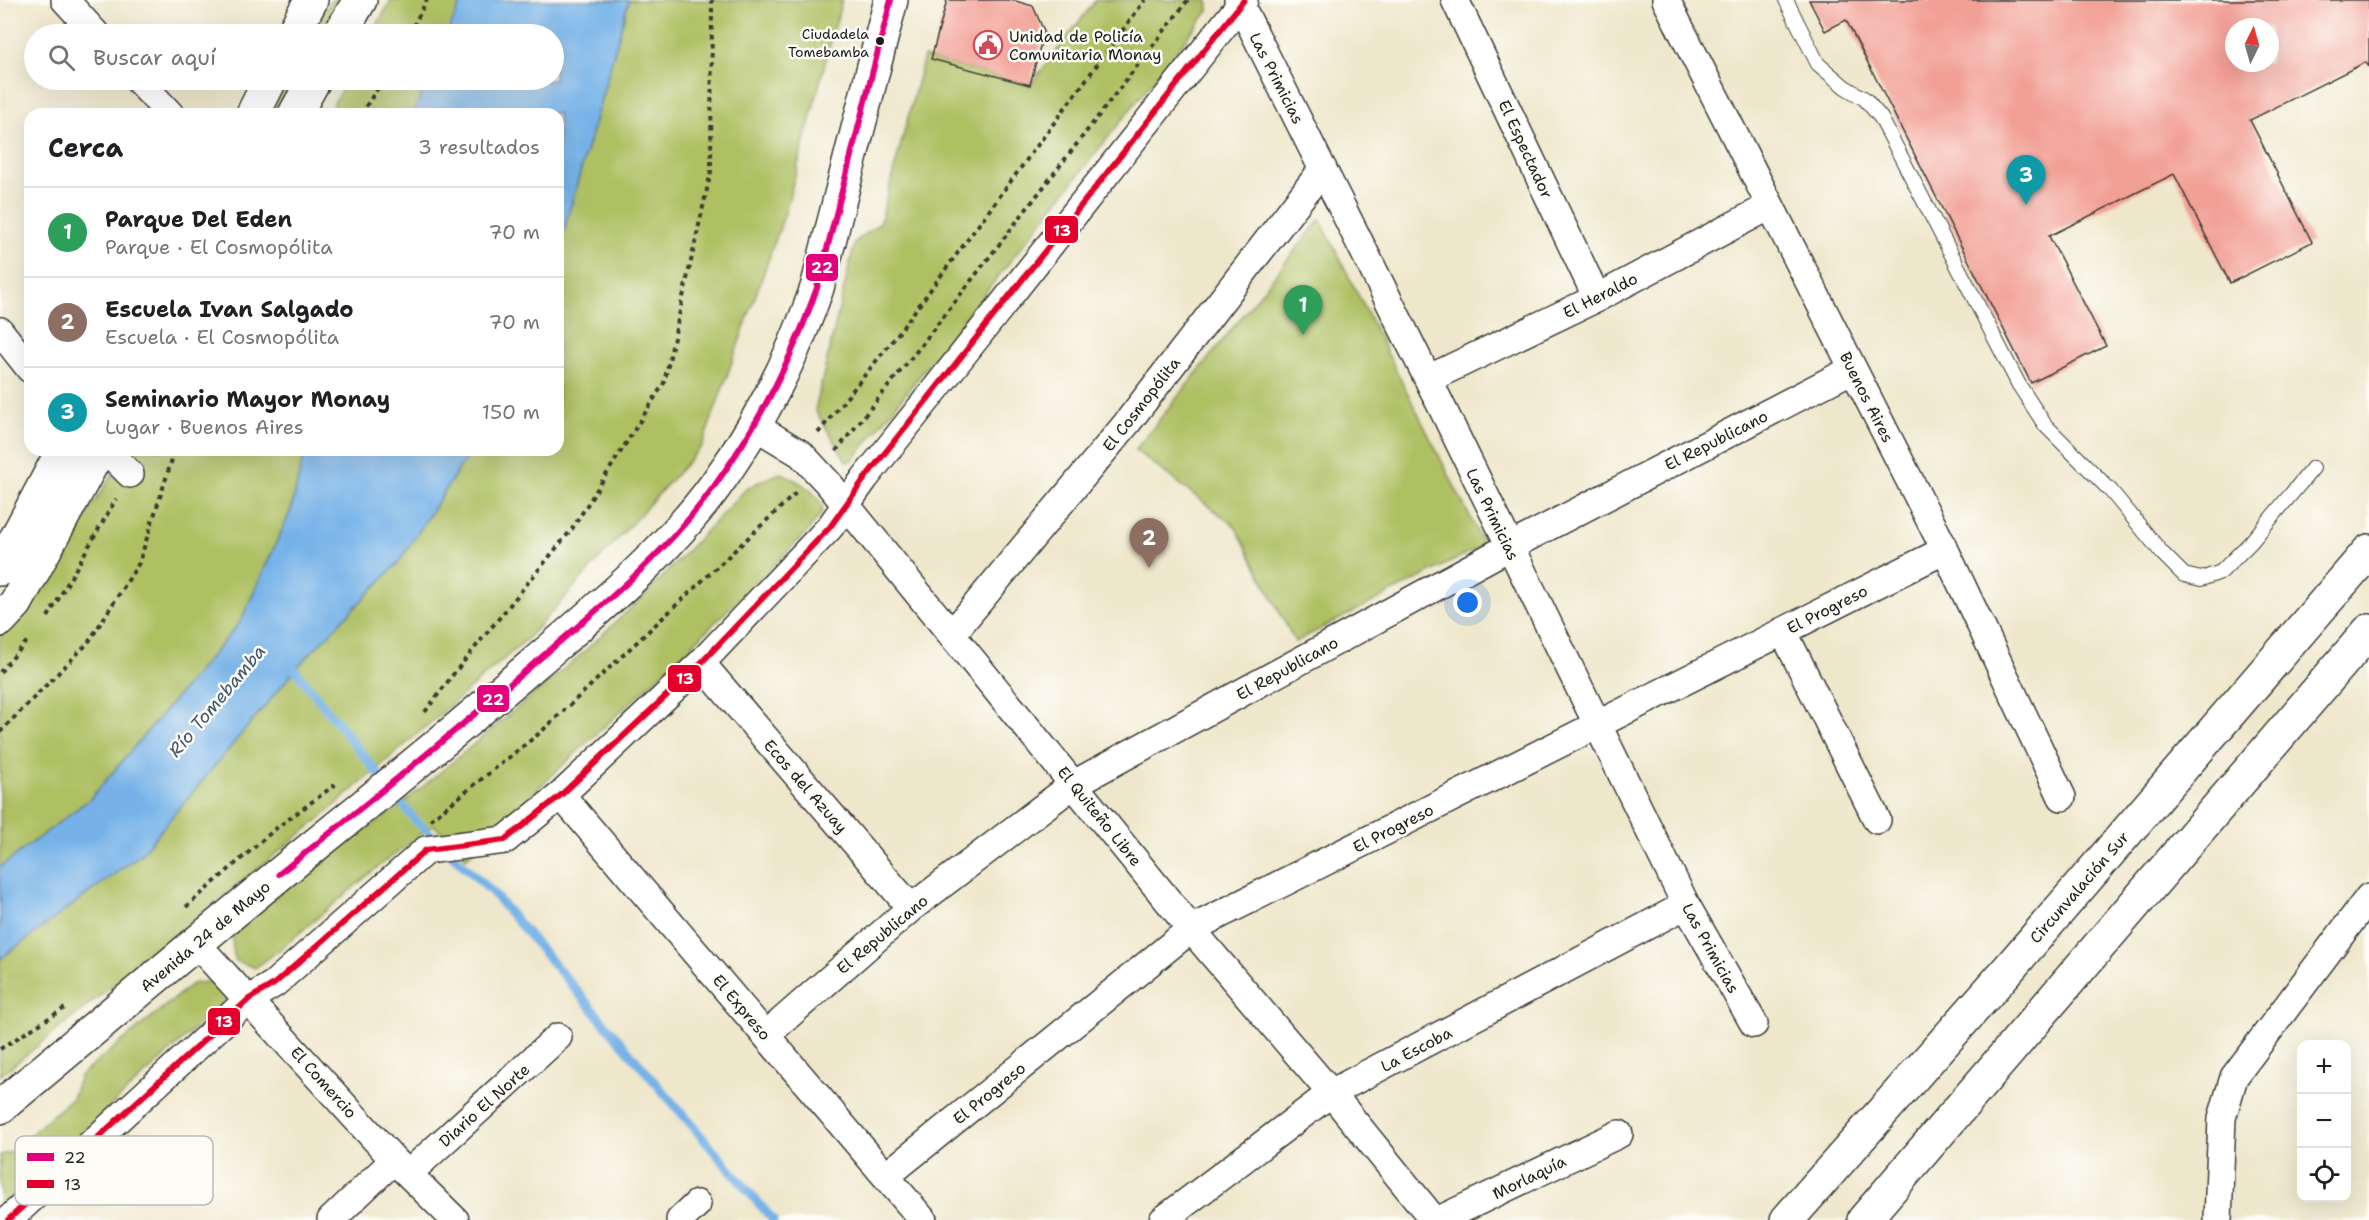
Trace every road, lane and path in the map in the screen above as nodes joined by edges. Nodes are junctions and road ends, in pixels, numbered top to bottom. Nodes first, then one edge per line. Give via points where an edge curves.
1 (311, 0) edge
2 (360, 0) edge
3 (427, 0) edge
4 (712, 0) edge
5 (891, 0) edge
6 (1145, 0) edge
7 (1188, 0) edge
8 (1455, 0) edge
9 (1666, 0) edge
10 (1786, 0) edge
11 (1240, 2) edge
12 (299, 24) edge
13 (346, 24) edge
14 (414, 24) edge
15 (147, 90) edge
16 (265, 90) edge
17 (308, 90) edge
18 (377, 90) edge
19 (164, 108) edge
20 (256, 108) edge
21 (298, 108) edge
22 (365, 108) edge
23 (1323, 169) junction
24 (1770, 206) junction
25 (1597, 298) junction
26 (0, 331) edge
27 (24, 361) edge
28 (1853, 369) junction
29 (1428, 379) junction
30 (755, 426) junction
31 (60, 456) edge
32 (96, 456) edge
33 (111, 456) edge
34 (173, 456) edge
35 (810, 463) junction
36 (2313, 468) dead end
37 (130, 474) dead end
38 (846, 504) junction
39 (1509, 547) junction
40 (1945, 550) junction
41 (2369, 551) edge
42 (0, 569) edge
43 (0, 620) edge
44 (2369, 631) edge
45 (1783, 632) junction
46 (951, 634) junction
47 (701, 663) junction
48 (421, 717) dead end
49 (1598, 725) junction
50 (0, 732) edge
51 (340, 781) dead end
52 (1074, 784) junction
53 (561, 795) junction
54 (2062, 797) dead end
55 (429, 820) dead end
56 (1877, 820) dead end
57 (2369, 897) edge
58 (1686, 905) junction
59 (185, 907) dead end
60 (911, 908) junction
61 (1191, 929) junction
62 (195, 942) junction
63 (249, 999) junction
64 (70, 1005) dead end
65 (1754, 1024) dead end
66 (766, 1035) junction
67 (558, 1037) dead end
68 (0, 1049) edge
69 (1331, 1094) junction
70 (0, 1107) edge
71 (1619, 1134) dead end
72 (100, 1136) edge
73 (401, 1167) junction
74 (886, 1176) junction
75 (24, 1205) edge
76 (8, 1220) edge
77 (332, 1220) edge
78 (454, 1220) edge
79 (923, 1220) edge
80 (1163, 1220) edge
81 (1434, 1220) edge
82 (1439, 1220) edge
83 (1787, 1220) edge
84 (1864, 1220) edge
85 (2218, 1220) edge

1 - 12 main road
2 - 13 main road
3 - 14 path
4 - 48 path via 711,171 664,383 572,529
5 - 30 main road, Avenida 24 de Mayo via 817,288 789,361
6 - 35 path via 894,339
7 - 35 path via 916,352
8 - 25 street, El Espectador
9 - 24 street, Buenos Aires
10 - 36 lane via 1818,64 1865,99 1881,118 2019,386 2045,425 2111,491 2184,575 2201,579 2221,572
11 - 23 street, Las Primicias
11 - 38 street
15 - 19 street
16 - 20 main road
17 - 21 main road
18 - 22 path
23 - 29 street, Las Primicias
23 - 46 street, El Cosmopólita via 1127,423
24 - 25 street, El Heraldo
24 - 28 street, Buenos Aires
25 - 29 street, El Heraldo
26 - 27 street
28 - 39 street, El Republicano
28 - 40 street, Buenos Aires
29 - 39 street, Las Primicias
30 - 35 street, El Quiteño Libre
30 - 62 main road, Avenida 24 de Mayo via 715,486 668,542 576,628
31 - 42 main road
32 - 43 main road via 16,603
33 - 37 street
34 - 50 path via 139,563 88,643
35 - 38 street, El Quiteño Libre
35 - 55 path via 541,732
38 - 46 street, El Quiteño Libre
38 - 47 street via 830,527
39 - 49 street, Las Primicias
39 - 52 street, El Republicano
40 - 45 street, El Progreso
40 - 54 street, Buenos Aires
41 - 83 main road, Circunvalación Sur
44 - 84 main road
45 - 49 street, El Progreso
45 - 56 street
46 - 52 street, El Quiteño Libre
47 - 53 street
47 - 60 street, Ecos del Azuay
49 - 58 street, Las Primicias
49 - 61 street, El Progreso
51 - 59 path
52 - 60 street, El Republicano
52 - 61 street, El Quiteño Libre
53 - 63 street via 505,840 426,850 274,984
53 - 66 street, El Expreso
57 - 85 street via 2234,1077 2222,1118
58 - 65 street, Las Primicias
58 - 69 street, La Escoba
60 - 66 street, El Republicano
61 - 69 street, El Quiteño Libre
61 - 74 street, El Progreso
62 - 63 street, El Comercio
62 - 70 main road, Avenida 24 de Mayo
63 - 72 street
63 - 73 street, El Comercio
64 - 68 path
66 - 74 street, El Expreso
67 - 73 street, Diario El Norte
69 - 80 street, La Escoba
69 - 81 street, El Quiteño Libre
71 - 82 street, Morlaquía
73 - 77 street, Diario El Norte
73 - 78 street, El Comercio
74 - 79 street, El Expreso
75 - 76 street

